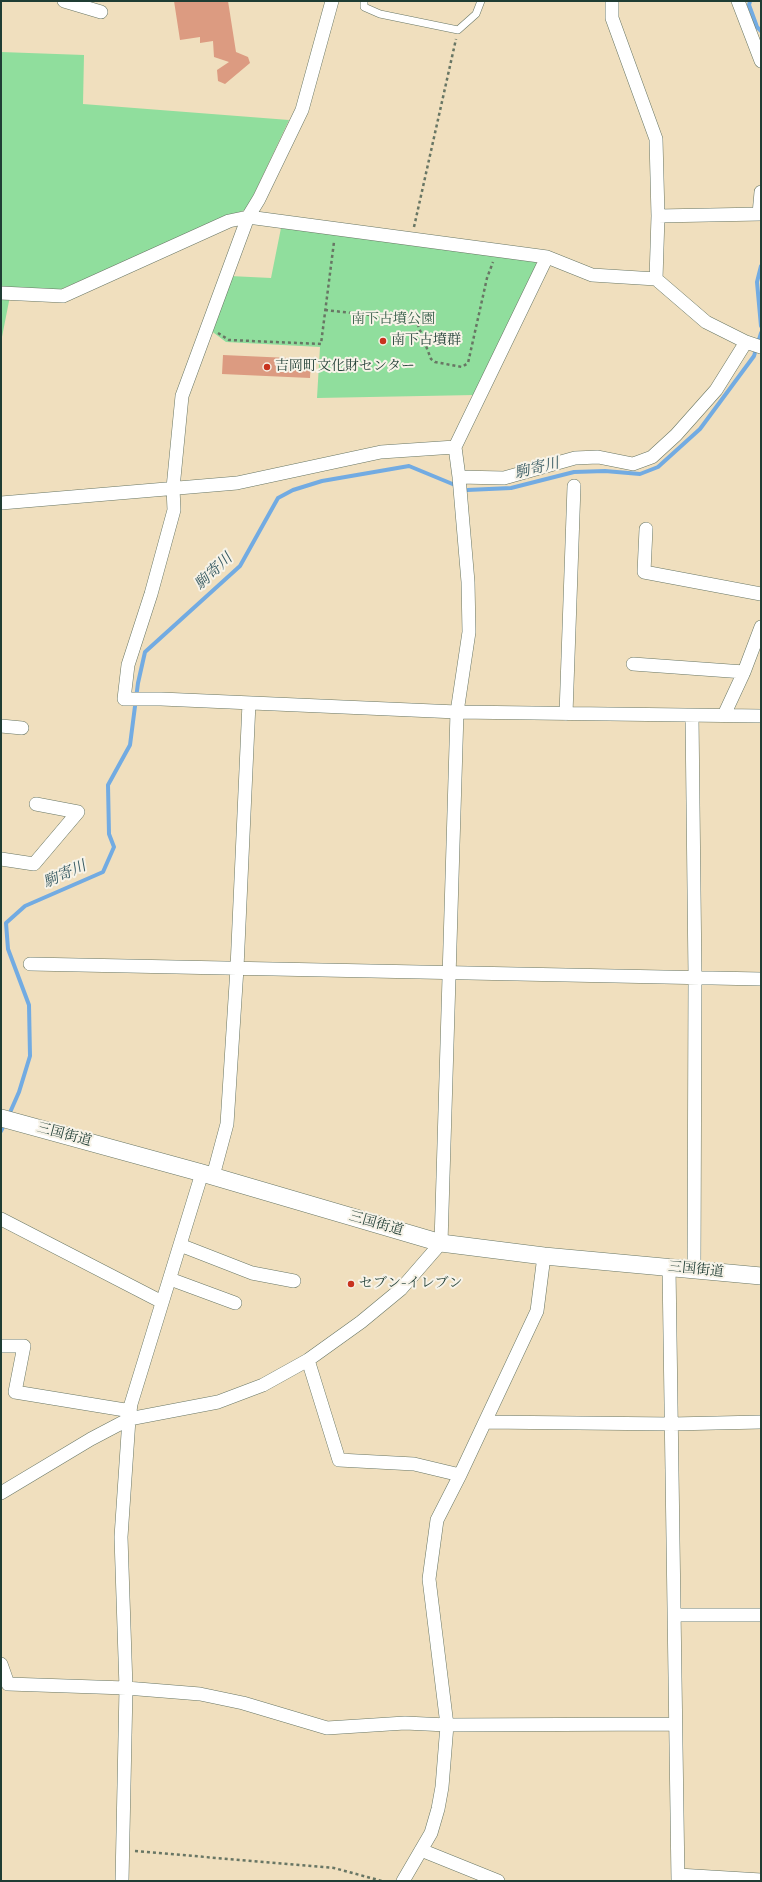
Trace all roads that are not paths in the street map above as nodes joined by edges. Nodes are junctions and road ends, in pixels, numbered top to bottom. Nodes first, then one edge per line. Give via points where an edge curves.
1 (64, 1) edge
2 (332, 1) edge
3 (364, 1) edge
4 (481, 1) edge
5 (612, 1) edge
6 (738, 1) edge
7 (101, 12) dead end
8 (761, 61) edge
9 (761, 192) edge
10 (760, 214) edge
11 (658, 216) junction
12 (248, 217) junction
13 (547, 257) junction
14 (656, 279) junction
15 (1, 293) edge
16 (747, 343) junction
17 (761, 347) edge
18 (455, 447) junction
19 (460, 477) junction
20 (574, 486) dead end
21 (173, 488) junction
22 (1, 503) edge
23 (646, 529) dead end
24 (761, 594) edge
25 (761, 627) edge
26 (633, 664) dead end
27 (744, 672) junction
28 (249, 704) junction
29 (457, 712) junction
30 (566, 714) junction
31 (724, 715) junction
32 (692, 716) junction
33 (761, 716) edge
34 (1, 726) edge
35 (22, 728) dead end
36 (36, 804) dead end
37 (1, 859) edge
38 (30, 964) dead end
39 (237, 968) junction
40 (449, 972) junction
41 (695, 977) junction
42 (761, 979) edge
43 (1, 1118) edge
44 (208, 1174) junction
45 (1, 1219) edge
46 (441, 1243) junction
47 (180, 1244) junction
48 (544, 1256) junction
49 (669, 1267) junction
50 (694, 1270) junction
51 (761, 1276) edge
52 (170, 1279) junction
53 (294, 1281) dead end
54 (162, 1302) junction
55 (234, 1303) dead end
56 (1, 1346) edge
57 (308, 1360) junction
58 (129, 1419) junction
59 (485, 1422) junction
60 (761, 1422) edge
61 (672, 1424) junction
62 (460, 1476) junction
63 (1, 1493) edge
64 (675, 1615) junction
65 (761, 1616) edge
66 (1, 1664) edge
67 (126, 1688) junction
68 (675, 1724) junction
69 (447, 1725) junction
70 (421, 1850) junction
71 (678, 1878) edge
72 (761, 1880) edge
73 (122, 1881) edge
74 (403, 1881) edge
75 (498, 1881) edge

1 - 7 street
2 - 12 street via 302,110 260,199
3 - 4 lane via 364,7 380,14 458,30 476,14
5 - 11 street via 612,18 656,139
6 - 8 street
9 - 10 street
10 - 11 street
11 - 14 street
12 - 13 street
12 - 15 street via 229,220 63,296
12 - 21 street via 182,396
13 - 14 street via 592,275
13 - 18 street
14 - 16 street via 706,322
16 - 17 street
16 - 19 street via 716,390 676,435 652,457 633,464 598,457 575,458 504,478
18 - 19 street
18 - 21 street via 381,452 237,483
19 - 29 street via 469,632
20 - 30 street
21 - 22 street
21 - 28 street via 174,510 128,665 124,699
23 - 24 street via 644,572
25 - 27 street
26 - 27 street
27 - 31 street
28 - 29 street
28 - 39 street
29 - 30 street
29 - 40 street
30 - 32 street
31 - 32 street
31 - 33 street
32 - 41 street
34 - 35 street
36 - 37 street via 78,812 34,864
38 - 39 street
39 - 40 street
39 - 44 street via 227,1124
40 - 41 street
40 - 46 street
41 - 42 street
41 - 50 street
43 - 44 street, 三国街道
44 - 46 street, 三国街道
44 - 47 street
45 - 54 street
46 - 48 street, 三国街道
46 - 57 street via 401,1289
47 - 52 street
47 - 53 street via 252,1273
48 - 49 street, 三国街道
48 - 59 street via 537,1311
49 - 50 street, 三国街道
49 - 61 street
50 - 51 street, 三国街道
52 - 54 street
52 - 55 street
54 - 58 street via 131,1404
56 - 58 street via 24,1346 15,1392 126,1410
57 - 58 street via 263,1385 218,1402
57 - 62 street via 339,1460 414,1464
58 - 63 street
58 - 67 street via 121,1537
59 - 61 street
59 - 62 street
60 - 61 street
61 - 64 street
62 - 69 street via 437,1520 429,1579
64 - 65 street
64 - 68 street
66 - 67 street via 8,1684
67 - 69 street via 200,1694 243,1703 327,1728 405,1723
67 - 73 street
68 - 69 street
68 - 71 street
69 - 70 street via 438,1809 431,1833
70 - 74 street
70 - 75 street
71 - 72 street

